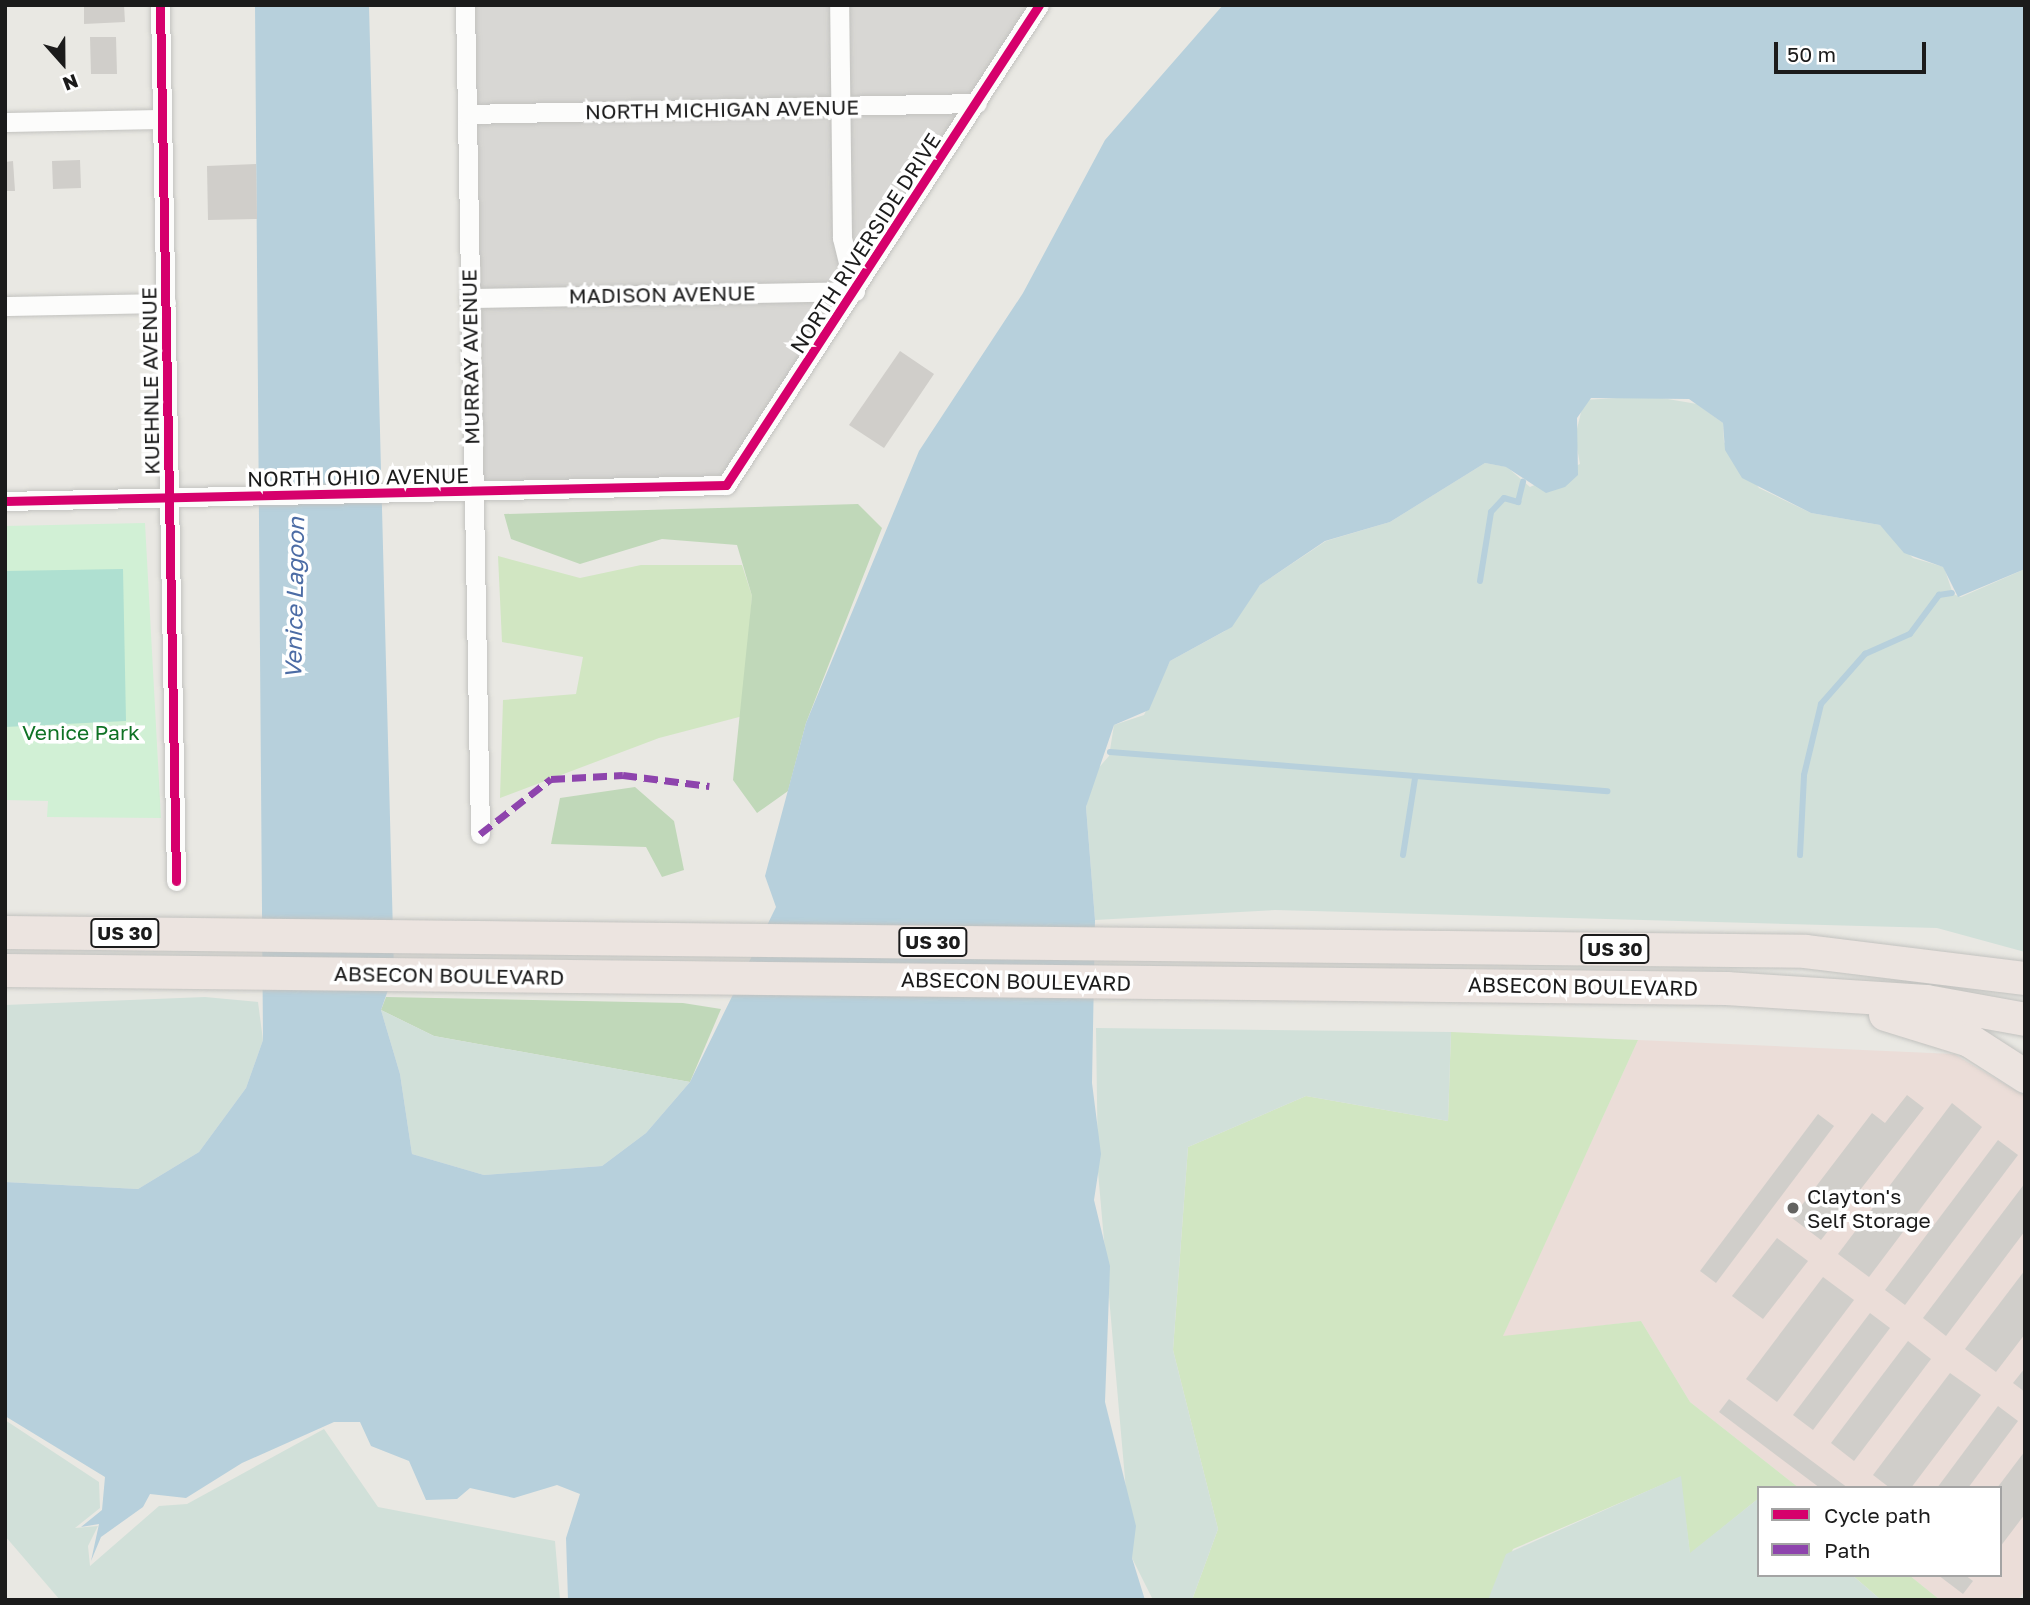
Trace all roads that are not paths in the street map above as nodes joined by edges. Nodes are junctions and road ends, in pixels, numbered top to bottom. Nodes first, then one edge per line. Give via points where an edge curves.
1 (160, 5) edge
2 (465, 5) edge
3 (839, 5) edge
4 (1039, 5) edge
5 (977, 103) junction
6 (840, 107) junction
7 (467, 114) junction
8 (162, 119) junction
9 (5, 122) edge
10 (855, 291) junction
11 (469, 298) junction
12 (166, 303) junction
13 (5, 306) edge
14 (712, 488) joint
15 (472, 492) junction
16 (170, 499) junction
17 (5, 501) edge
18 (480, 834) dead end
19 (176, 881) dead end
20 (5, 932) edge
21 (5, 970) edge
22 (2025, 978) edge
23 (1780, 990) junction
24 (2025, 1018) edge
25 (2025, 1076) edge

1 - 8 street, KUEHNLE AVENUE
2 - 7 street, MURRAY AVENUE
3 - 6 street
4 - 5 street, NORTH RIVERSIDE DRIVE
5 - 6 street, NORTH MICHIGAN AVENUE
5 - 10 street, NORTH RIVERSIDE DRIVE
6 - 7 street, NORTH MICHIGAN AVENUE
6 - 10 street via 842,238
7 - 11 street, MURRAY AVENUE
8 - 9 street
8 - 12 street, KUEHNLE AVENUE
10 - 11 street, MADISON AVENUE
10 - 14 street, NORTH RIVERSIDE DRIVE via 735,476
11 - 15 street, MURRAY AVENUE
12 - 13 street
12 - 16 street, KUEHNLE AVENUE
14 - 15 street, NORTH OHIO AVENUE
15 - 16 street, NORTH OHIO AVENUE
15 - 18 street, MURRAY AVENUE
16 - 17 street, NORTH OHIO AVENUE
16 - 19 street, KUEHNLE AVENUE
20 - 22 highway, ABSECON BOULEVARD / US 30 via 1805,951
21 - 23 highway, ABSECON BOULEVARD / US 30
23 - 24 highway, ABSECON BOULEVARD / US 30 via 1926,1001
23 - 25 highway via 1947,1031

